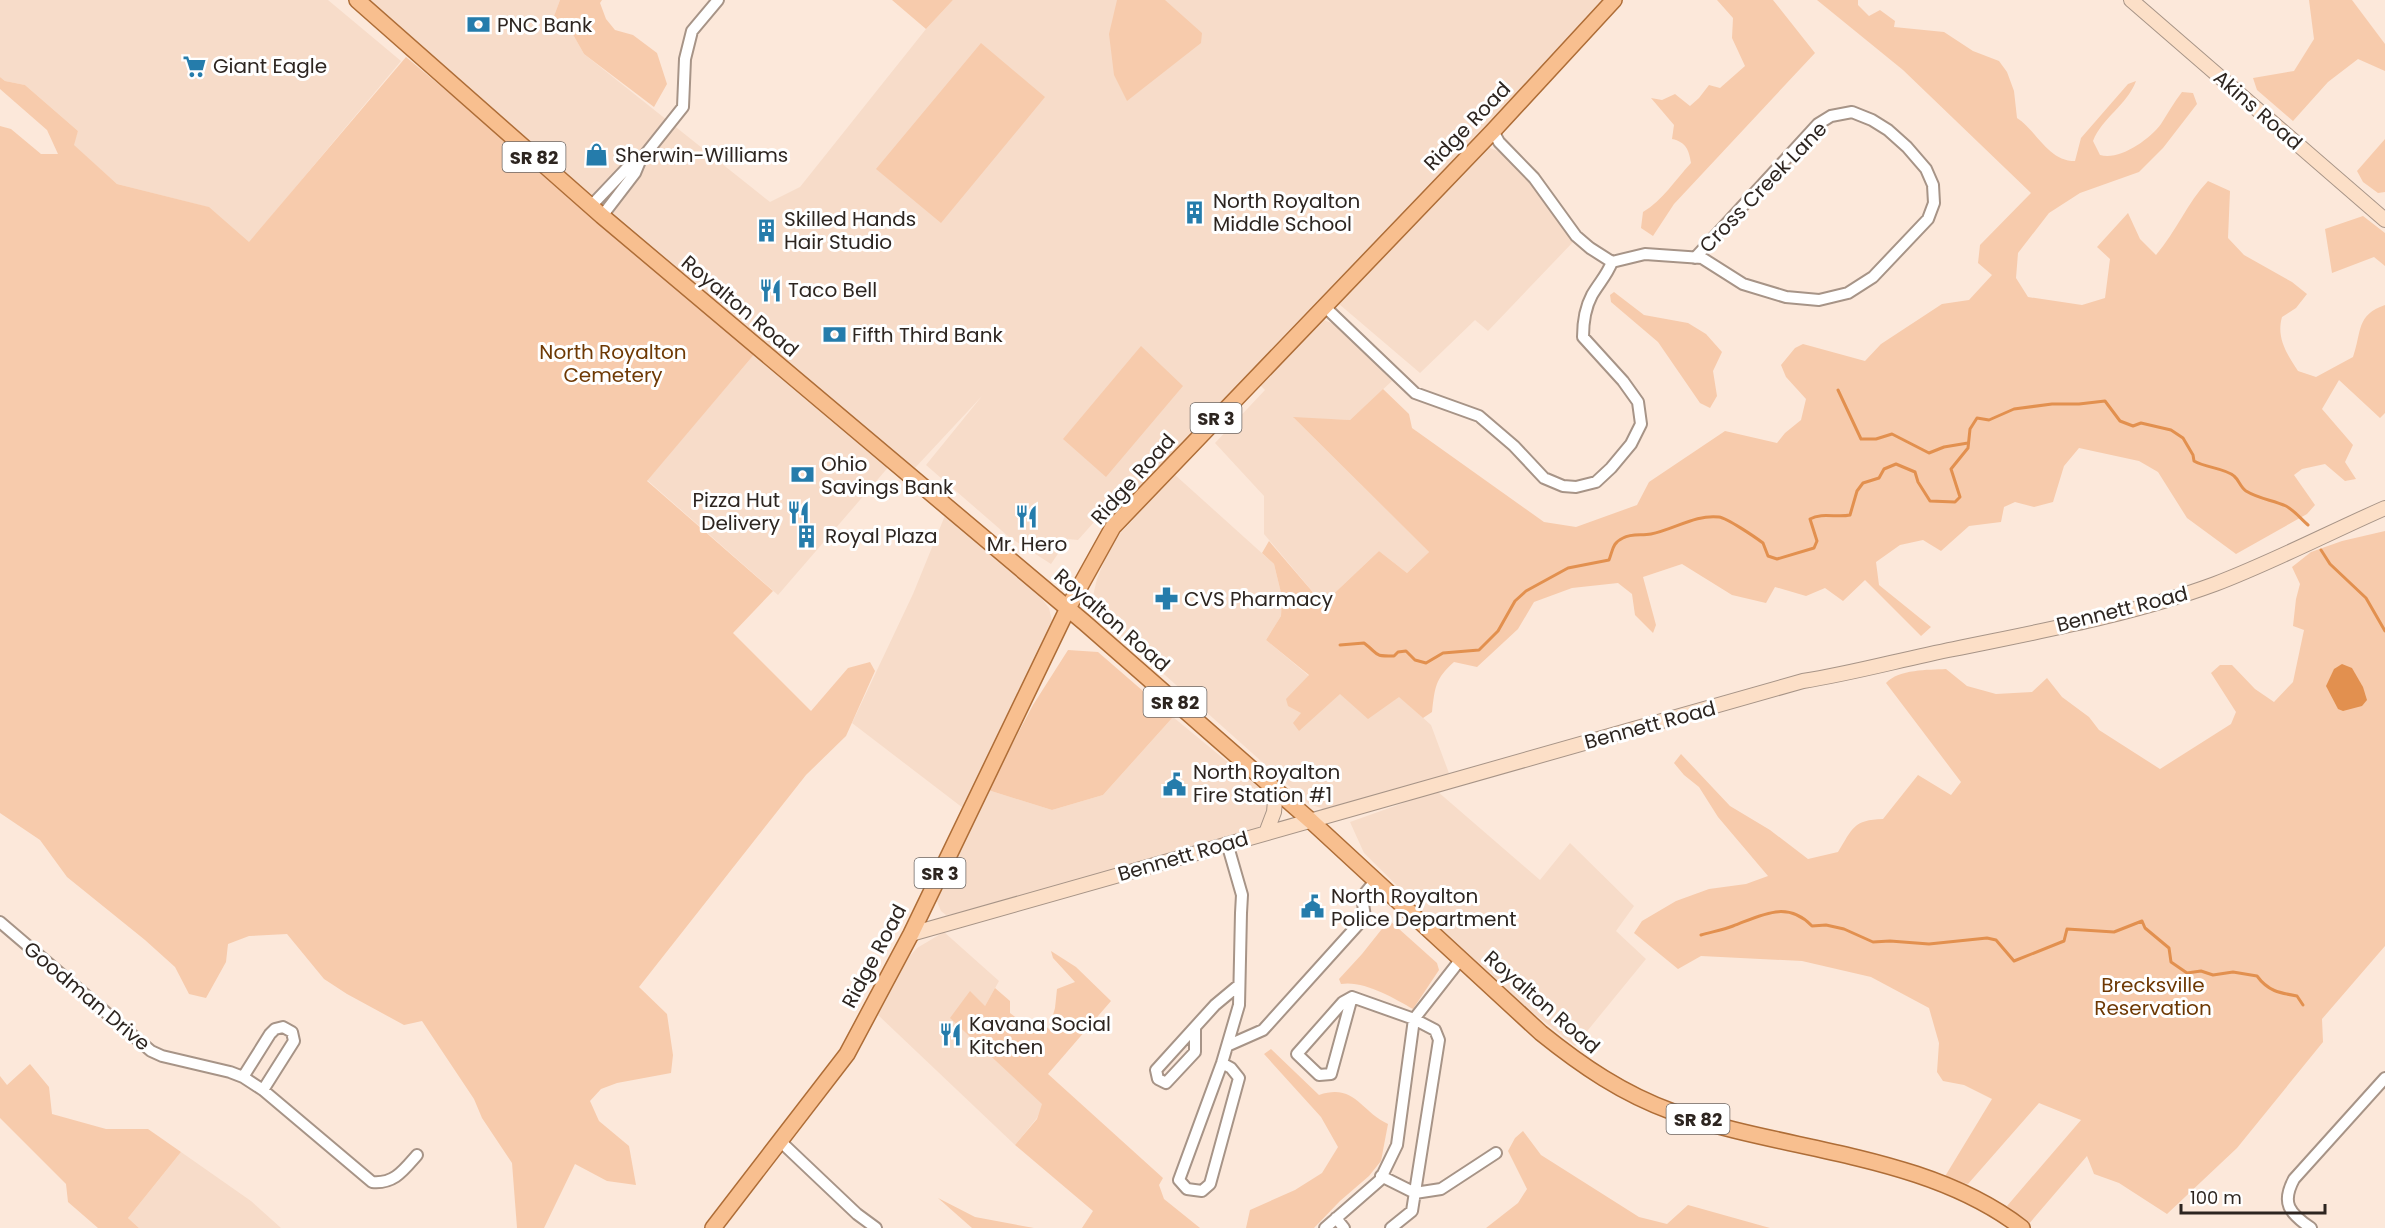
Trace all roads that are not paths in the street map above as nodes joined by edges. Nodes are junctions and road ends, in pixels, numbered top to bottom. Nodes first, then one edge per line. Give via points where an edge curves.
1 (357, 0) edge
2 (718, 0) edge
3 (1614, 0) edge
4 (2131, 0) edge
5 (1493, 131) junction
6 (596, 211) junction
7 (2385, 219) edge
8 (1695, 258) junction
9 (1612, 262) junction
10 (1324, 306) junction
11 (2385, 508) edge
12 (1068, 608) junction
13 (1276, 790) junction
14 (1311, 821) junction
15 (1266, 833) junction
16 (1227, 843) junction
17 (1376, 880) junction
18 (0, 922) edge
19 (911, 934) junction
20 (1461, 959) junction
21 (1239, 985) junction
22 (1352, 997) junction
23 (1414, 1019) junction
24 (1195, 1029) junction
25 (1229, 1045) junction
26 (1222, 1063) junction
27 (243, 1077) junction
28 (2385, 1079) edge
29 (263, 1090) junction
30 (780, 1141) junction
31 (1496, 1153) dead end
32 (417, 1155) dead end
33 (1381, 1176) junction
34 (1415, 1193) junction
35 (1336, 1218) junction
36 (713, 1228) edge
37 (876, 1228) edge
38 (1325, 1228) edge
39 (1344, 1228) edge
40 (1391, 1228) edge
41 (2022, 1228) edge
42 (2311, 1228) edge

1 - 6 main road, Royalton Road / SR 82
2 - 6 street via 692,31 685,59 683,107 640,160 627,168
3 - 5 main road, Ridge Road / SR 3
4 - 7 street, Akins Road
5 - 9 street via 1534,178 1576,236
5 - 10 main road, Ridge Road / SR 3
6 - 12 main road, Royalton Road / SR 82
8 - 8 street, Cross Creek Lane via 1818,124 1831,116 1852,112 1888,130 1926,169 1933,185 1934,203 1928,219 1872,277 1848,293 1819,300 1786,297 1743,284 1702,258
8 - 9 street via 1645,254
9 - 10 street via 1592,295 1584,317 1583,337 1638,402 1641,424 1631,444 1611,468 1596,482 1576,487 1544,478 1479,416 1415,393
10 - 12 main road, Ridge Road / SR 3 via 1113,527
11 - 14 street, Bennett Road via 2216,584 2178,596 2095,618 1803,681
12 - 13 main road, Royalton Road / SR 82
12 - 19 main road, Ridge Road / SR 3
13 - 14 main road, Royalton Road / SR 82
13 - 15 street via 1274,812
14 - 15 street, Bennett Road
14 - 17 main road, Royalton Road / SR 82
15 - 16 street, Bennett Road
16 - 19 street, Bennett Road
16 - 21 street via 1242,896
17 - 20 main road, Royalton Road / SR 82
17 - 25 street via 1362,897 1365,917 1357,926 1263,1030
18 - 27 street, Goodman Drive via 151,1051
19 - 30 main road, Ridge Road / SR 3 via 847,1054
20 - 23 street
20 - 41 main road, Royalton Road / SR 82 via 1570,1057 1634,1096 1716,1125 1862,1160 1950,1187 1998,1209
21 - 24 street
21 - 25 street via 1239,1005
22 - 22 street via 1343,1002 1297,1054 1319,1075 1330,1074
22 - 23 street
23 - 33 street via 1397,1145
23 - 34 street via 1435,1030 1439,1040
24 - 24 street via 1156,1070 1158,1079 1166,1083 1195,1052
25 - 26 street
26 - 26 street via 1179,1180 1187,1189 1202,1191 1213,1174 1239,1078
27 - 29 street, Goodman Drive
27 - 29 street via 270,1034 283,1027 292,1032 294,1041
28 - 42 street via 2294,1179 2286,1194 2289,1208
29 - 32 street, Goodman Drive via 372,1182 397,1178
30 - 36 main road, Ridge Road / SR 3
30 - 37 street via 857,1215
31 - 34 street via 1441,1189
33 - 34 street
33 - 35 street
34 - 40 street via 1412,1211
35 - 38 street
35 - 39 street

